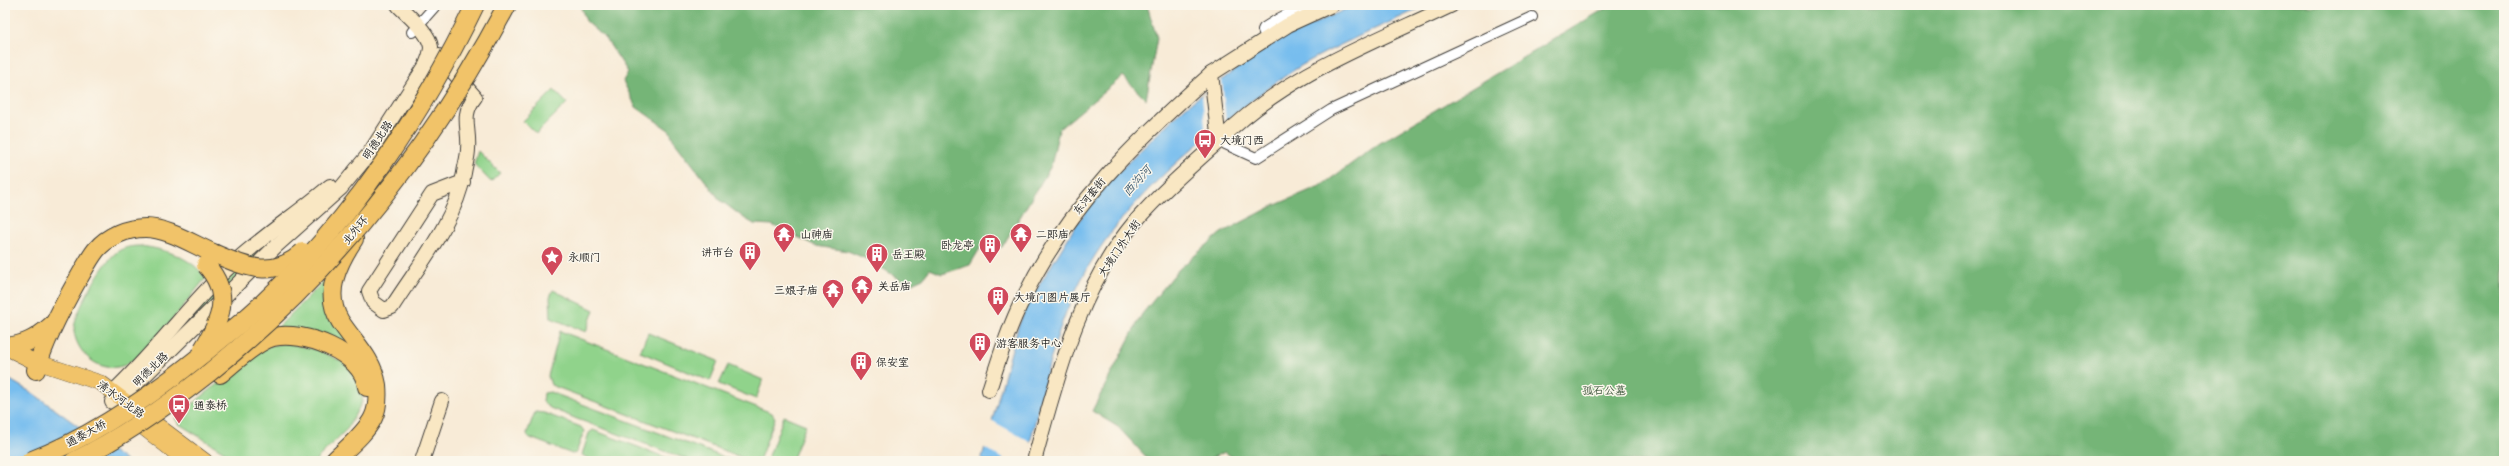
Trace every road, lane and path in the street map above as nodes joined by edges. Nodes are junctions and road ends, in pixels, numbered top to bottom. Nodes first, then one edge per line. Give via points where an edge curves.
1 (388, 5) edge
2 (398, 5) edge
3 (436, 5) edge
4 (475, 5) edge
5 (490, 5) edge
6 (507, 5) edge
7 (1306, 5) edge
8 (1332, 5) edge
9 (1452, 5) edge
10 (1532, 17) dead end
11 (414, 29) junction
12 (1266, 38) junction
13 (425, 50) junction
14 (453, 72) junction
15 (1212, 81) junction
16 (419, 108) junction
17 (432, 129) junction
18 (1218, 135) junction
19 (463, 182) junction
20 (210, 259) junction
21 (59, 314) junction
22 (5, 350) edge
23 (196, 359) junction
24 (40, 367) junction
25 (988, 390) dead end
26 (115, 396) junction
27 (140, 401) joint
28 (442, 401) dead end
29 (155, 414) junction
30 (30, 461) edge
31 (74, 461) edge
32 (186, 461) edge
33 (205, 461) edge
34 (322, 461) edge
35 (334, 461) edge
36 (422, 461) edge
37 (1034, 461) edge

1 - 11 street
2 - 11 street
3 - 11 street
4 - 16 highway, 北外环, bridge
5 - 14 street
6 - 17 highway, 北外环, bridge via 474,64
7 - 12 street via 1264,28
8 - 12 street
9 - 18 street, 大境门外大街 via 1301,78
10 - 18 street via 1332,110 1256,158
11 - 13 street
12 - 15 street
13 - 14 street via 440,57
13 - 26 street, 明德北路 via 426,65 369,154 341,188 276,246 136,384
14 - 19 street via 475,97 467,107 468,148
15 - 18 street
15 - 25 street, 东河套街 via 1113,166 1073,215 1025,295
16 - 20 highway, bridge via 353,194 299,256 282,265 260,270
16 - 23 highway, 北外环, bridge via 361,192 300,266 265,302
17 - 29 highway, 北外环, bridge via 387,190 293,299 242,345
17 - 35 highway, bridge via 397,186 344,253 333,279 332,297 339,320 367,356 375,375 378,393 373,419
18 - 37 street, 大境门外大街 via 1134,224 1106,266 1082,310 1064,358
19 - 19 street via 432,194 369,291 378,308 384,310 392,307 455,209
20 - 21 highway via 162,230 128,230 112,236 96,249
20 - 23 highway, bridge via 221,294 220,312 215,330
20 - 24 highway via 191,255 153,239 124,240 110,247 67,314
21 - 22 highway via 52,325 34,340
21 - 24 highway
22 - 24 main road, 清水河北路
23 - 27 highway, 北外环, bridge
24 - 26 main road, 清水河北路
26 - 32 main road, 清水河北路 via 151,435
26 - 33 main road, 清水河北路
27 - 30 highway, 通泰大桥, bridge via 93,431
28 - 36 street
29 - 31 highway, 通泰大桥, bridge via 104,446
29 - 34 highway, bridge via 199,390 264,341 273,337 306,340 344,354 354,361 366,381 368,399 356,426

